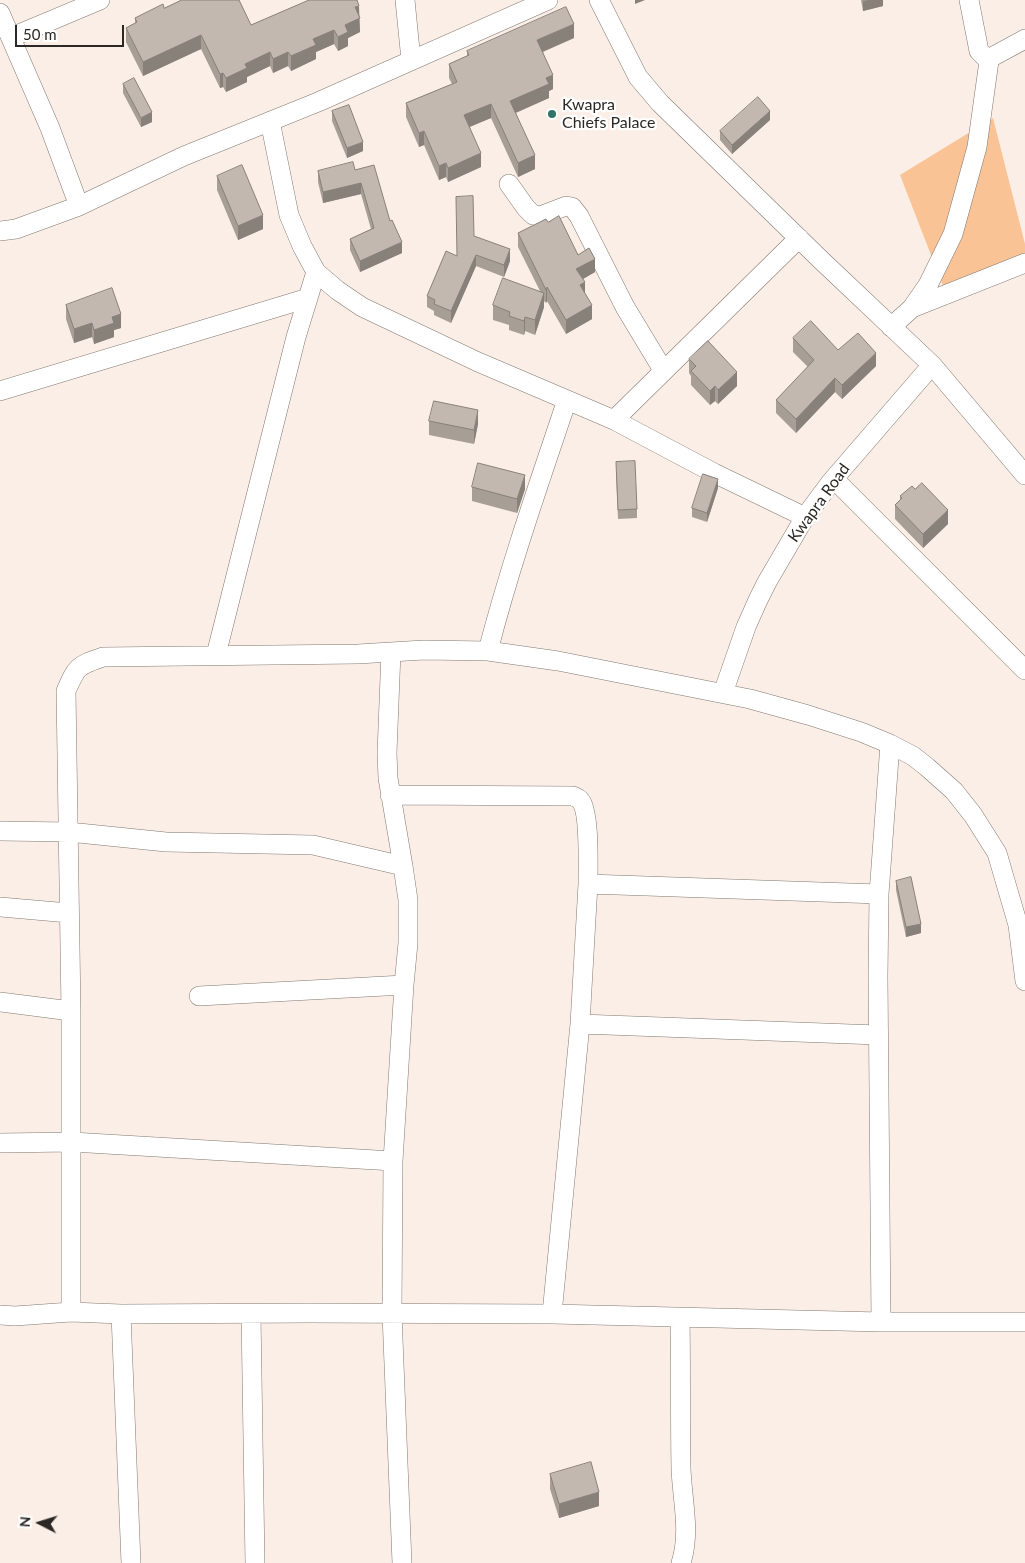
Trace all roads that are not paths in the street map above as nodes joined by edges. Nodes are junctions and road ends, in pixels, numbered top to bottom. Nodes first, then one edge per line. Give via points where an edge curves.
1 (100, 0) edge
2 (405, 0) edge
3 (548, 0) edge
4 (599, 0) edge
5 (969, 0) edge
6 (0, 13) edge
7 (12, 38) junction
8 (1025, 39) edge
9 (412, 60) junction
10 (989, 61) junction
11 (270, 121) junction
12 (509, 184) dead end
13 (79, 206) junction
14 (0, 231) edge
15 (798, 238) junction
16 (1025, 263) edge
17 (316, 272) junction
18 (308, 298) junction
19 (912, 308) junction
20 (891, 327) junction
21 (932, 366) junction
22 (663, 370) junction
23 (0, 391) edge
24 (567, 400) junction
25 (614, 420) junction
26 (1025, 475) edge
27 (835, 480) junction
28 (805, 517) junction
29 (488, 651) junction
30 (391, 652) junction
31 (216, 655) junction
32 (1025, 670) edge
33 (723, 693) junction
34 (890, 744) junction
35 (390, 795) junction
36 (0, 831) edge
37 (69, 832) junction
38 (403, 866) junction
39 (588, 884) junction
40 (879, 894) junction
41 (0, 907) edge
42 (69, 913) junction
43 (1025, 981) edge
44 (404, 985) junction
45 (199, 996) dead end
46 (0, 1002) edge
47 (71, 1011) junction
48 (580, 1024) junction
49 (878, 1035) junction
50 (72, 1142) junction
51 (0, 1143) edge
52 (393, 1161) junction
53 (71, 1312) junction
54 (0, 1314) edge
55 (121, 1314) junction
56 (251, 1314) junction
57 (392, 1314) junction
58 (552, 1314) junction
59 (680, 1318) junction
60 (881, 1322) junction
61 (1025, 1322) edge
62 (131, 1563) edge
63 (255, 1563) edge
64 (402, 1563) edge
65 (681, 1563) edge

1 - 7 street
2 - 9 street
3 - 9 street
4 - 15 street via 638,77 660,103
5 - 10 street via 979,51
6 - 7 street
7 - 13 street
8 - 10 street
9 - 11 street
10 - 19 street via 976,147 953,234 928,285
11 - 13 street via 184,156
11 - 17 street via 288,215
12 - 22 street via 533,215 572,207
13 - 14 street via 16,229
15 - 20 street
15 - 22 street
16 - 19 street
17 - 18 street
17 - 24 street via 362,307
18 - 23 street
18 - 31 street
19 - 20 street
20 - 21 street
21 - 26 street
21 - 27 street, Kwapra Road
22 - 25 street
24 - 25 street
24 - 29 street via 528,515
25 - 28 street
27 - 28 street, Kwapra Road
27 - 32 street
28 - 33 street, Kwapra Road via 758,600
29 - 30 street
29 - 33 street
30 - 31 street
30 - 35 street via 387,753
31 - 37 street via 103,657 76,669 66,691
33 - 34 street via 800,712
34 - 40 street
34 - 43 street via 927,766 954,791 997,853 1018,925
35 - 38 street
35 - 39 street via 573,796 581,800 585,809
36 - 37 street
37 - 38 street via 166,842 313,845
37 - 42 street
38 - 44 street via 408,900
39 - 40 street
39 - 48 street
40 - 49 street
41 - 42 street
42 - 47 street
44 - 45 street
44 - 52 street
46 - 47 street
47 - 50 street
48 - 49 street
48 - 58 street
49 - 60 street
50 - 51 street
50 - 52 street
50 - 53 street
52 - 57 street
53 - 54 street
53 - 55 street
55 - 56 street
55 - 62 street
56 - 57 street
56 - 63 street
57 - 58 street
57 - 64 street
58 - 59 street
59 - 60 street
59 - 65 street via 681,1470 687,1526
60 - 61 street

